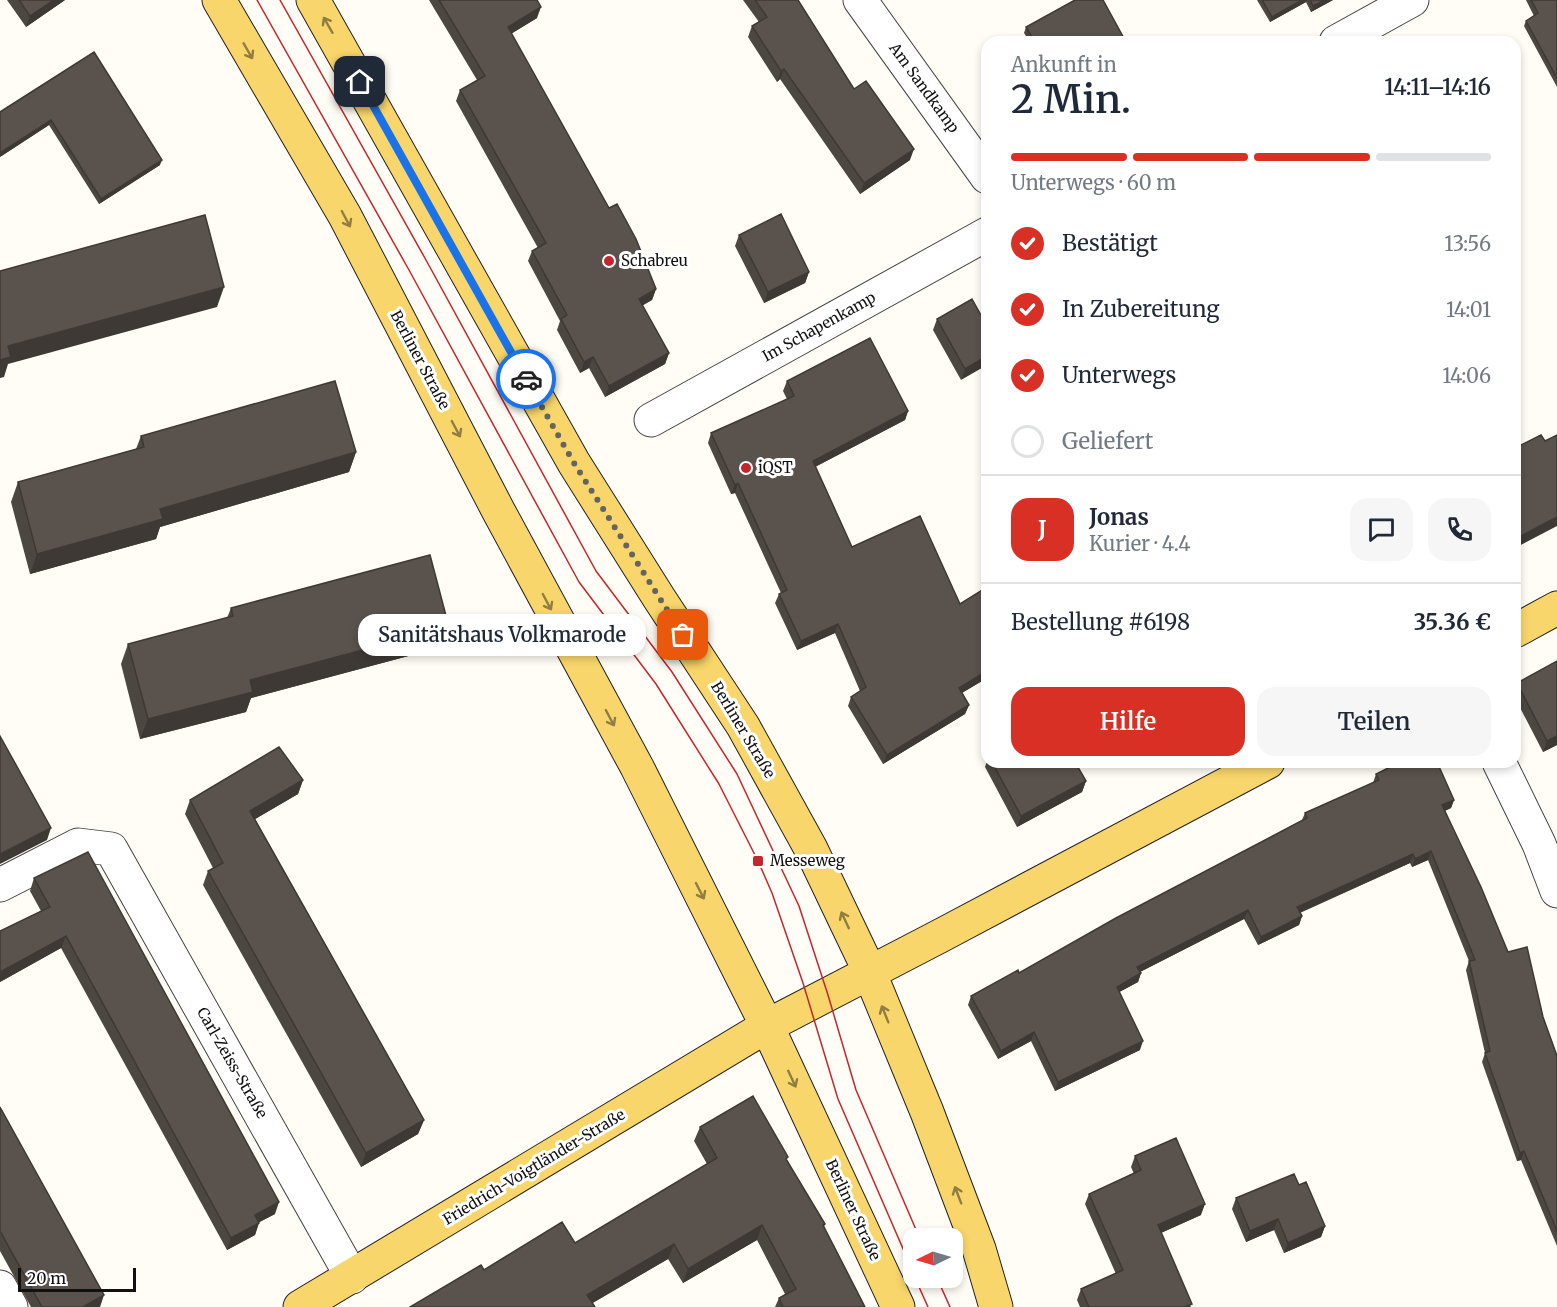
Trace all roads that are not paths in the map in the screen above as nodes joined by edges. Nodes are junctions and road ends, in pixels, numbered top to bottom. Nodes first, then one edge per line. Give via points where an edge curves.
1 (219, 0) edge
2 (313, 0) edge
3 (860, 0) edge
4 (1413, 0) edge
5 (1347, 36) edge
6 (981, 169) edge
7 (981, 237) edge
8 (651, 420) dead end
9 (1557, 608) edge
10 (1521, 628) edge
11 (1257, 768) edge
12 (1502, 768) edge
13 (0, 885) edge
14 (1557, 891) edge
15 (870, 973) junction
16 (767, 1026) junction
17 (352, 1277) junction
18 (0, 1287) edge
19 (11, 1307) edge
20 (300, 1307) edge
21 (898, 1307) edge
22 (996, 1307) edge

1 -> 16 main road, Berliner Straße via 345,216 636,767
15 -> 2 main road, Berliner Straße via 826,880 743,726 574,463
3 - 6 street, Am Sandkamp
4 - 5 street
7 - 8 street, Im Schapenkamp
9 - 10 main road
11 - 15 main road
12 - 14 street
13 - 17 street, Carl-Zeiss-Straße via 78,845 111,849
15 - 16 main road
22 -> 15 main road, Berliner Straße via 932,1123
16 - 17 main road, Friedrich-Voigtländer-Straße
16 -> 21 main road, Berliner Straße
17 - 20 main road, Friedrich-Voigtländer-Straße
18 - 19 street

